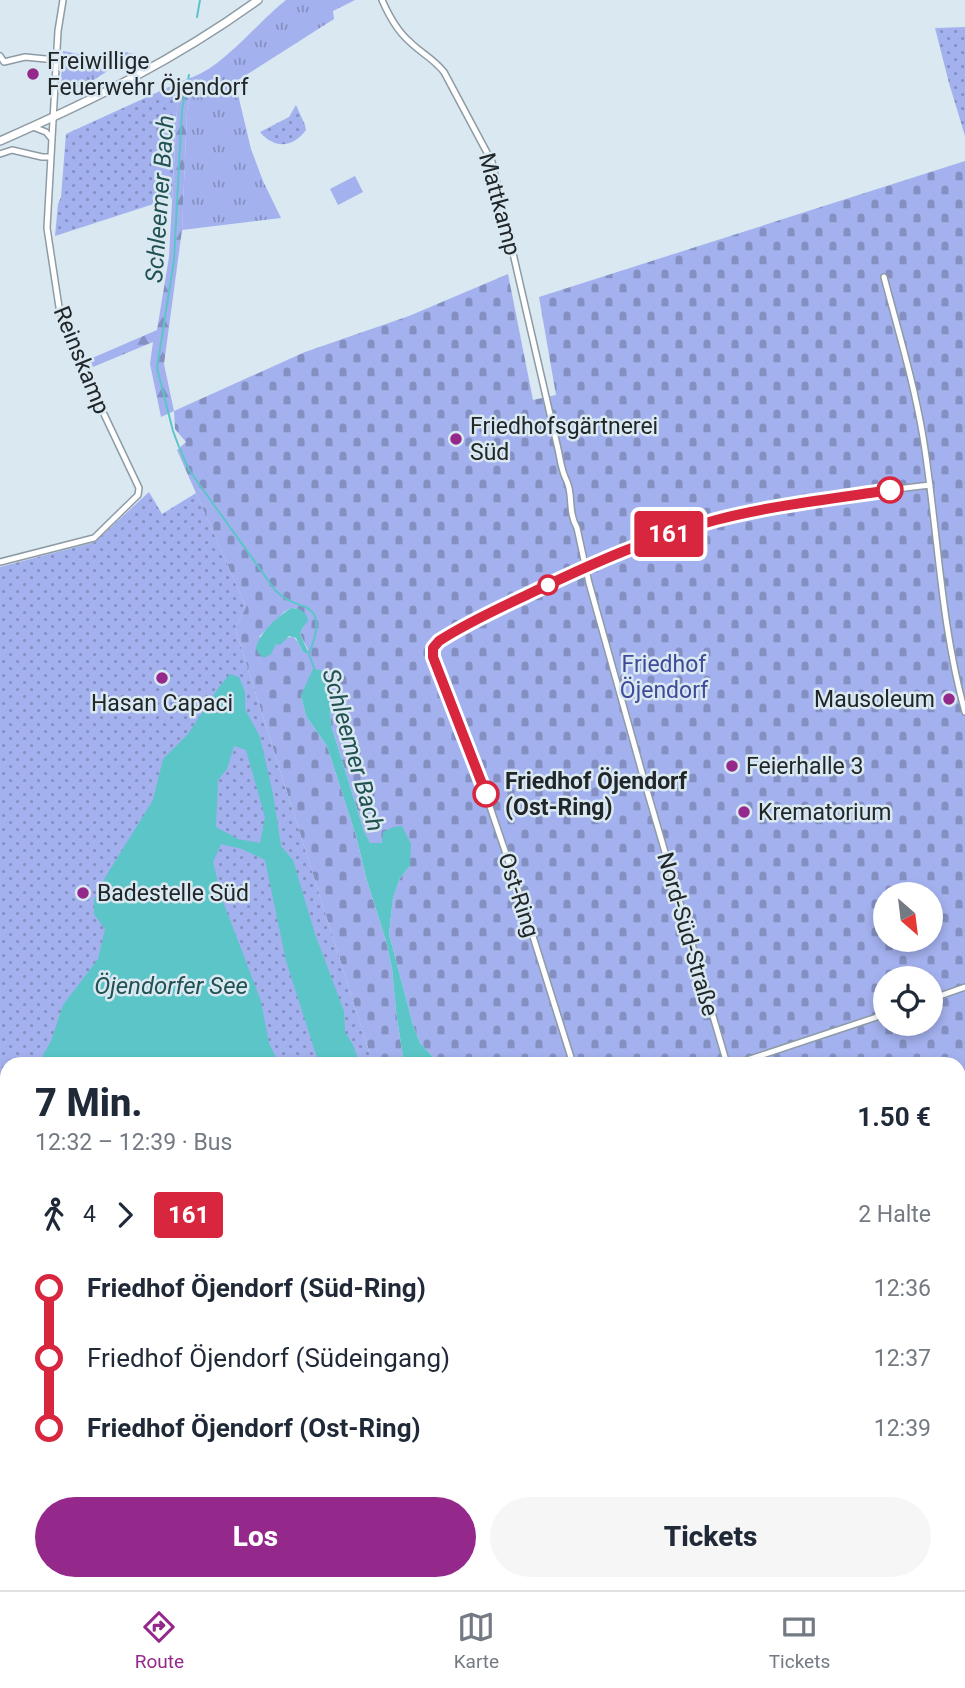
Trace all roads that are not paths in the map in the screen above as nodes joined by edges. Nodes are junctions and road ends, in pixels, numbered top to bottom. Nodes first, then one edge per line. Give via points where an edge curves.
1 (63, 0) edge
2 (258, 0) edge
3 (382, 0) edge
4 (0, 56) edge
5 (56, 60) junction
6 (53, 118) junction
7 (32, 127) junction
8 (51, 138) junction
9 (0, 141) edge
10 (0, 154) edge
11 (50, 156) junction
12 (884, 277) dead end
13 (546, 397) joint
14 (930, 485) junction
15 (0, 562) edge
16 (586, 567) junction
17 (965, 712) edge
18 (965, 987) edge
19 (943, 995) edge
20 (873, 1018) edge
21 (571, 1057) edge
22 (725, 1057) edge
23 (755, 1057) edge

1 - 5 street, Reinskamp
2 - 6 main road via 168,60
3 - 13 street, Mattkamp via 399,31 444,72 490,156
4 - 5 street via 4,62 25,57
5 - 6 street, Reinskamp
6 - 7 main road
6 - 8 street, Reinskamp
7 - 8 street
7 - 9 main road
8 - 11 street, Reinskamp
10 - 11 street via 12,150
11 - 15 street, Reinskamp via 47,228 59,307 75,353 139,492 94,538
12 - 14 street via 916,399
13 - 16 street, Nord-Süd-Straße
14 - 16 street via 719,519
14 - 17 street via 947,626
16 - 21 street, Ost-Ring via 441,639 433,648
16 - 22 street, Nord-Süd-Straße
18 - 19 street
20 - 23 street

